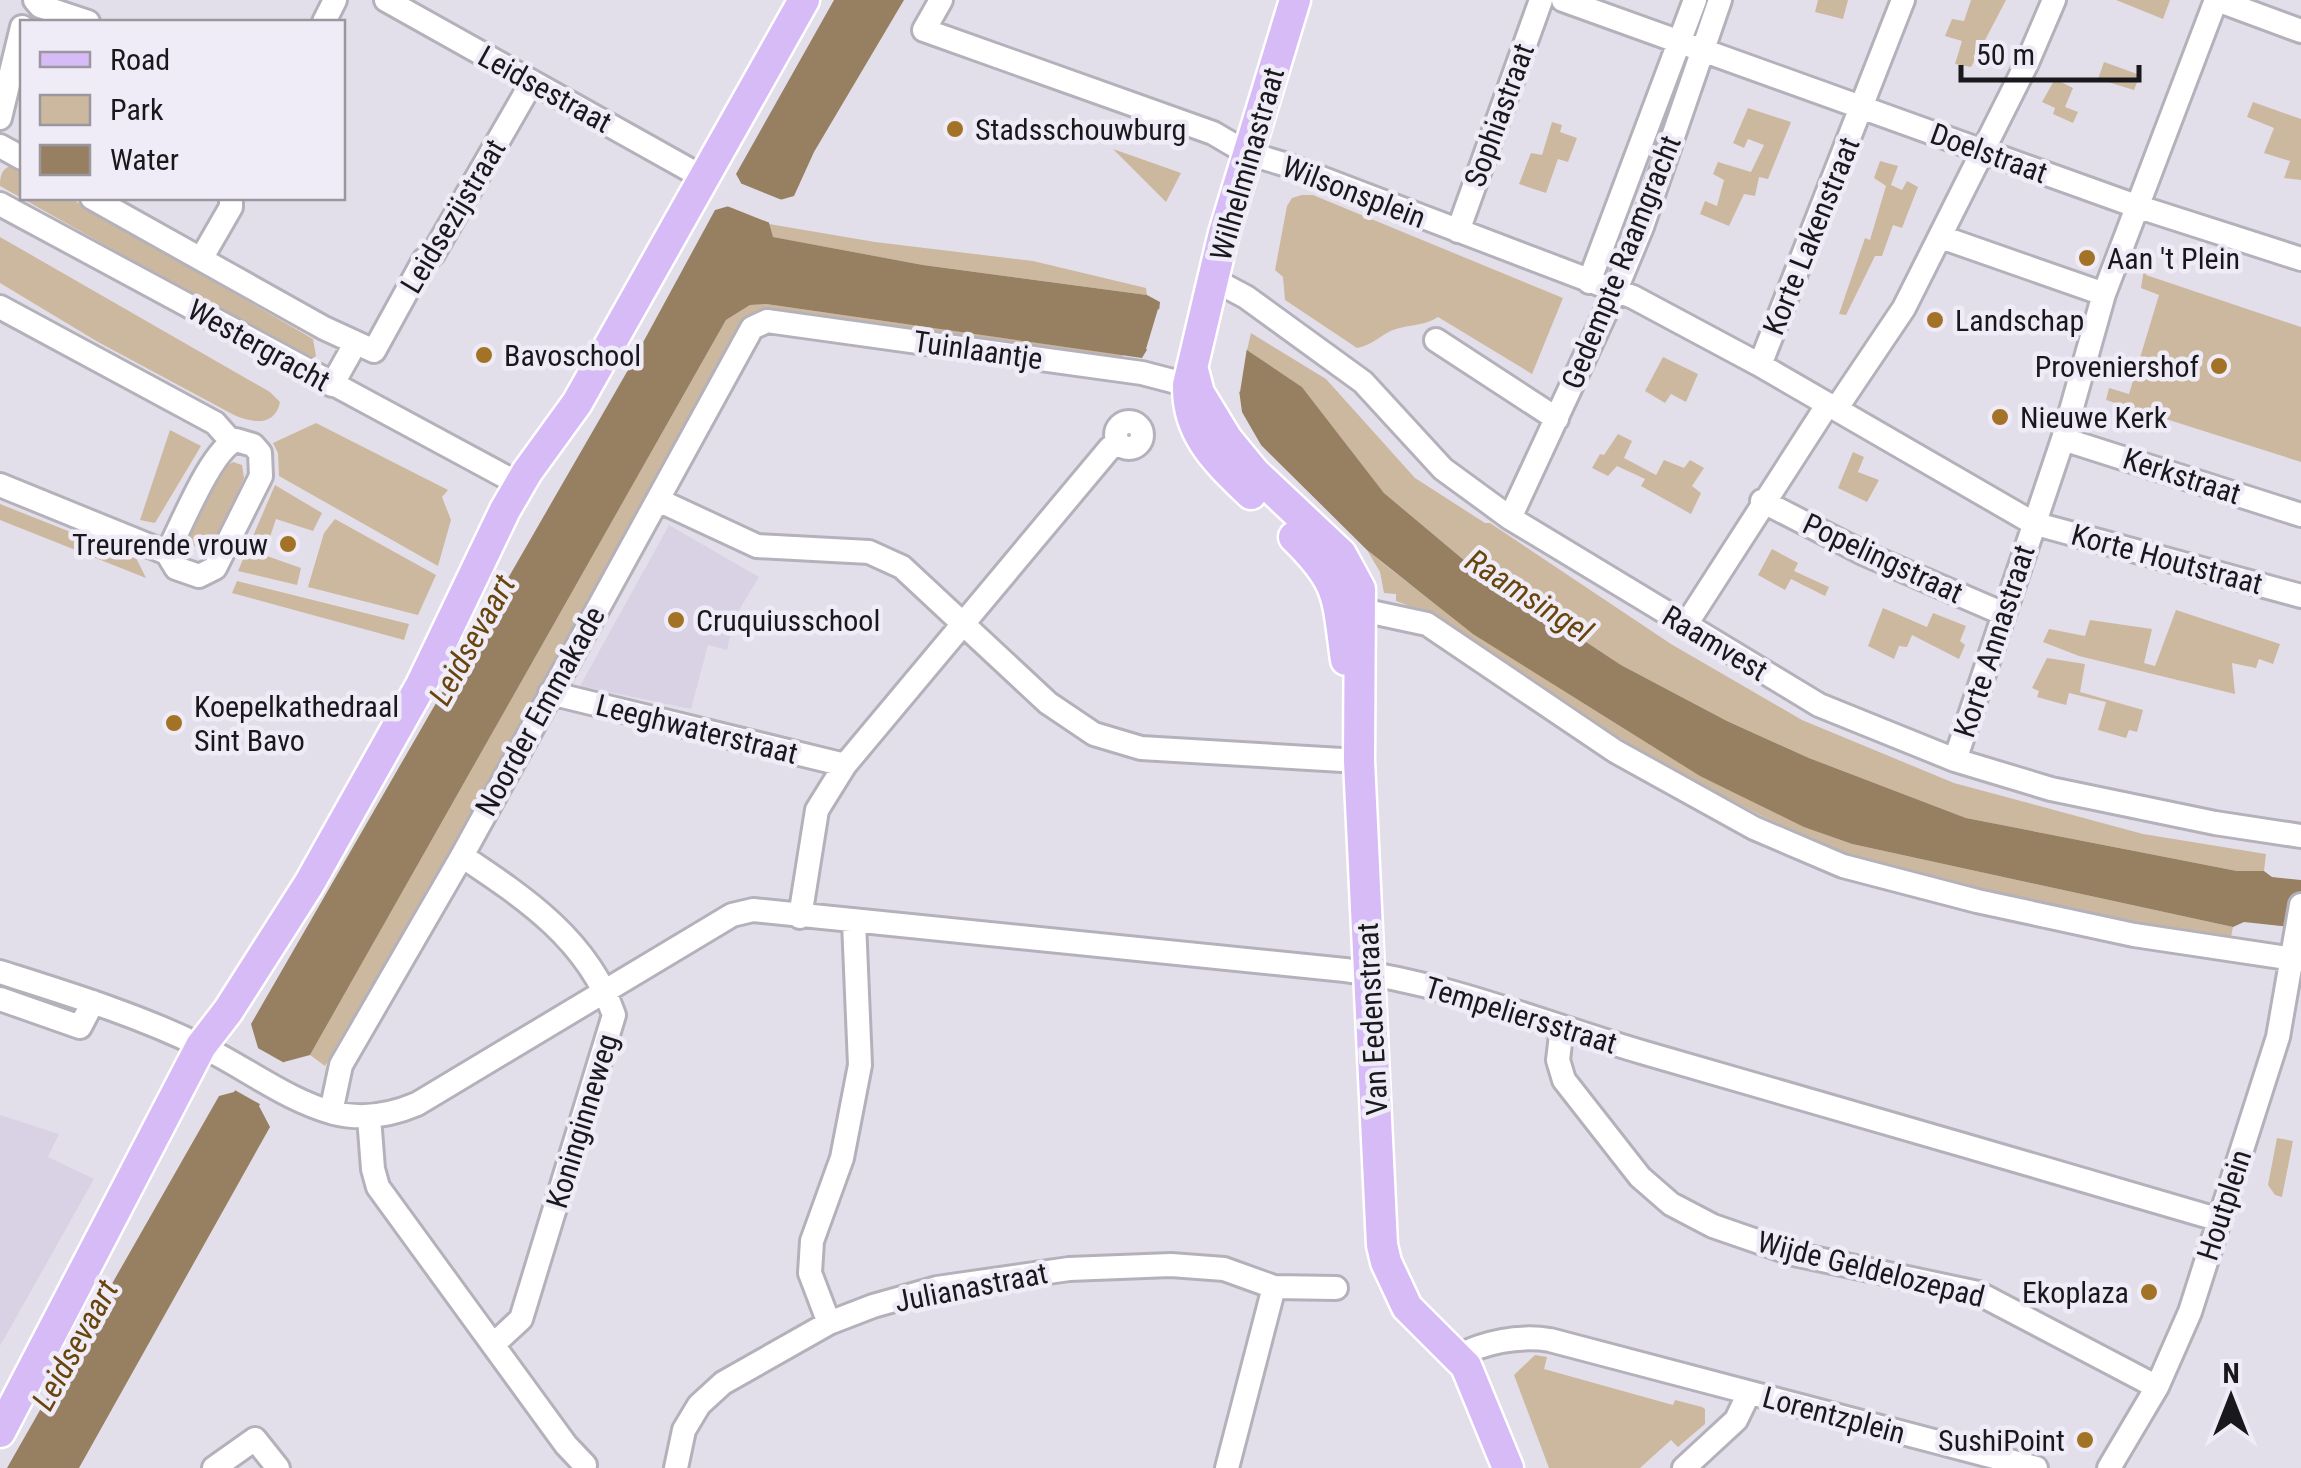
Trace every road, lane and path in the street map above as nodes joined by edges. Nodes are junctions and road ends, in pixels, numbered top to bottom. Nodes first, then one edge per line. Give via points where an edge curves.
1 (32, 0) edge
2 (386, 0) edge
3 (804, 0) edge
4 (941, 0) edge
5 (1296, 0) edge
6 (1540, 0) edge
7 (1563, 0) edge
8 (1695, 0) edge
9 (1720, 0) edge
10 (1903, 0) edge
11 (2054, 0) edge
12 (2216, 0) edge
13 (82, 20) edge
14 (2301, 32) edge
15 (20, 37) edge
16 (1690, 45) junction
17 (532, 82) junction
18 (1862, 108) junction
19 (0, 118) edge
20 (1982, 150) junction
21 (1247, 153) junction
22 (704, 178) junction
23 (96, 200) edge
24 (231, 200) edge
25 (0, 204) edge
26 (2136, 206) junction
27 (1458, 231) junction
28 (1941, 237) junction
29 (202, 259) junction
30 (2301, 259) edge
31 (1214, 280) junction
32 (1589, 282) junction
33 (1616, 292) junction
34 (2104, 294) junction
35 (0, 307) edge
36 (767, 321) joint
37 (1436, 340) dead end
38 (371, 343) junction
39 (1760, 364) junction
40 (1190, 378) junction
41 (332, 385) junction
42 (1832, 406) junction
43 (1557, 419) junction
44 (2062, 439) junction
45 (231, 441) junction
46 (1118, 443) dead end
47 (523, 478) junction
48 (0, 484) edge
49 (658, 500) junction
50 (1762, 500) junction
51 (2301, 514) edge
52 (1510, 518) junction
53 (2033, 523) junction
54 (167, 553) junction
55 (2301, 596) edge
56 (1350, 607) junction
57 (2004, 614) junction
58 (963, 625) junction
59 (1685, 626) junction
60 (550, 693) junction
61 (1359, 760) junction
62 (1955, 760) junction
63 (845, 765) junction
64 (2301, 836) edge
65 (462, 856) junction
66 (2298, 916) edge
67 (800, 917) junction
68 (854, 922) junction
69 (2296, 960) edge
70 (0, 972) edge
71 (1371, 973) junction
72 (605, 990) junction
73 (0, 999) edge
74 (93, 1002) junction
75 (1562, 1027) junction
76 (202, 1046) junction
77 (331, 1112) junction
78 (368, 1117) junction
79 (2220, 1220) junction
80 (1274, 1287) junction
81 (1336, 1288) dead end
82 (829, 1324) junction
83 (494, 1344) junction
84 (1464, 1352) junction
85 (2157, 1387) junction
86 (1749, 1393) junction
87 (4, 1415) edge
88 (589, 1467) edge
89 (214, 1468) edge
90 (278, 1468) edge
91 (676, 1468) edge
92 (1228, 1468) edge
93 (1508, 1468) edge
94 (1526, 1468) edge
95 (1684, 1468) edge
96 (2036, 1468) edge
97 (2110, 1468) edge

1 - 13 street
2 - 17 street, Leidsestraat
3 - 22 main road
4 - 21 street, Wilsonsplein via 924,30 1213,133
5 - 21 main road, Wilhelminastraat
6 - 27 street, Sophiastraat
7 - 16 street, Doelstraat
8 - 16 street, Gedempte Raamgracht
9 - 16 street, Gedempte Raamgracht
10 - 18 street, Korte Lakenstraat
11 - 20 street
12 - 14 street
12 - 26 street, Korte Annastraat
15 - 19 street
16 - 18 street, Doelstraat
16 - 32 street, Gedempte Raamgracht
16 - 33 street, Gedempte Raamgracht via 1642,227
17 - 22 street, Leidsestraat
17 - 38 street, Leidsezijstraat
18 - 20 street, Doelstraat
18 - 39 street, Korte Lakenstraat
20 - 26 street, Doelstraat
20 - 28 street
21 - 27 street, Wilsonsplein
21 - 31 main road, Wilhelminastraat
22 - 47 main road via 577,403
23 - 29 street, Westergracht
24 - 29 street
25 - 41 street, Westergracht
26 - 30 street, Doelstraat
26 - 34 street, Korte Annastraat
27 - 32 street, Wilsonsplein
28 - 34 street
28 - 42 street via 1904,308
29 - 38 street, Westergracht
31 - 40 main road, Wilhelminastraat
31 - 52 street, Raamvest via 1363,382 1443,469
32 - 33 street, Wilsonsplein
33 - 39 street, Wilsonsplein
33 - 43 street, Gedempte Raamgracht
34 - 44 street, Korte Annastraat
35 - 45 street via 215,423
36 - 40 street, Tuinlaantje
36 - 49 street, Noorder Emmakade via 744,339
37 - 43 street
38 - 41 street, Leidsezijstraat
39 - 42 street, Wilsonsplein
40 - 56 main road via 1255,472 1342,554 1354,573
41 - 47 street, Westergracht
42 - 50 street
42 - 53 street, Korte Houtstraat
43 - 52 street, Gedempte Raamgracht
44 - 51 street, Kerkstraat
44 - 53 street, Korte Annastraat
45 - 54 street
45 - 54 street via 253,445 263,467 215,568 199,576 176,568
46 - 58 street
47 - 76 main road via 421,685 309,884
48 - 54 street
49 - 58 street via 757,546 869,552 902,567
49 - 60 street, Noorder Emmakade
50 - 57 street, Popelingstraat
50 - 59 street
52 - 59 street, Raamvest
53 - 55 street, Korte Houtstraat
53 - 57 street, Korte Annastraat
56 - 61 main road, Van Eedenstraat
56 - 69 street via 1427,624 1616,751 1754,828 1843,866 2134,935
57 - 62 street, Korte Annastraat
58 - 61 street via 1048,703 1094,734 1141,748
58 - 63 street
59 - 62 street, Raamvest via 1819,705
60 - 63 street, Leeghwaterstraat
60 - 65 street, Noorder Emmakade
61 - 71 main road, Van Eedenstraat
62 - 64 street, Raamvest via 2051,789
63 - 67 street via 817,810
65 - 72 street via 564,932
65 - 77 street, Noorder Emmakade via 342,1065
66 - 69 street, Houtplein
67 - 68 street, Tempeliersstraat
67 - 72 street, Koninginneweg via 753,910 732,915
68 - 71 street, Tempeliersstraat
68 - 82 street via 860,1065 842,1158 812,1242 810,1273
69 - 79 street, Houtplein
70 - 74 street
71 - 75 street, Tempeliersstraat
71 - 84 main road, Van Eedenstraat via 1382,1244 1392,1276 1424,1298
72 - 78 street via 417,1104
72 - 83 street, Koninginneweg via 614,1014 550,1224 520,1319
73 - 74 street via 80,1027
74 - 76 street
75 - 79 street, Tempeliersstraat
75 - 85 street, Wijde Geldelozepad via 1558,1060 1564,1080 1640,1177 1672,1204 1794,1254 1978,1293
76 - 77 street
76 - 87 main road
77 - 78 street
78 - 83 street via 378,1186
79 - 85 street, Houtplein
80 - 81 street, Julianastraat
80 - 82 street, Julianastraat via 1206,1267 1069,1270 937,1288
80 - 92 street
82 - 91 street, Julianastraat via 698,1405
83 - 88 street
84 - 86 street, Lorentzplein via 1534,1338
84 - 93 main road
84 - 94 main road via 1482,1362
85 - 97 street, Houtplein
86 - 95 street, Lorentzplein via 1736,1420
86 - 96 street, Lorentzplein
89 - 90 street via 255,1439

